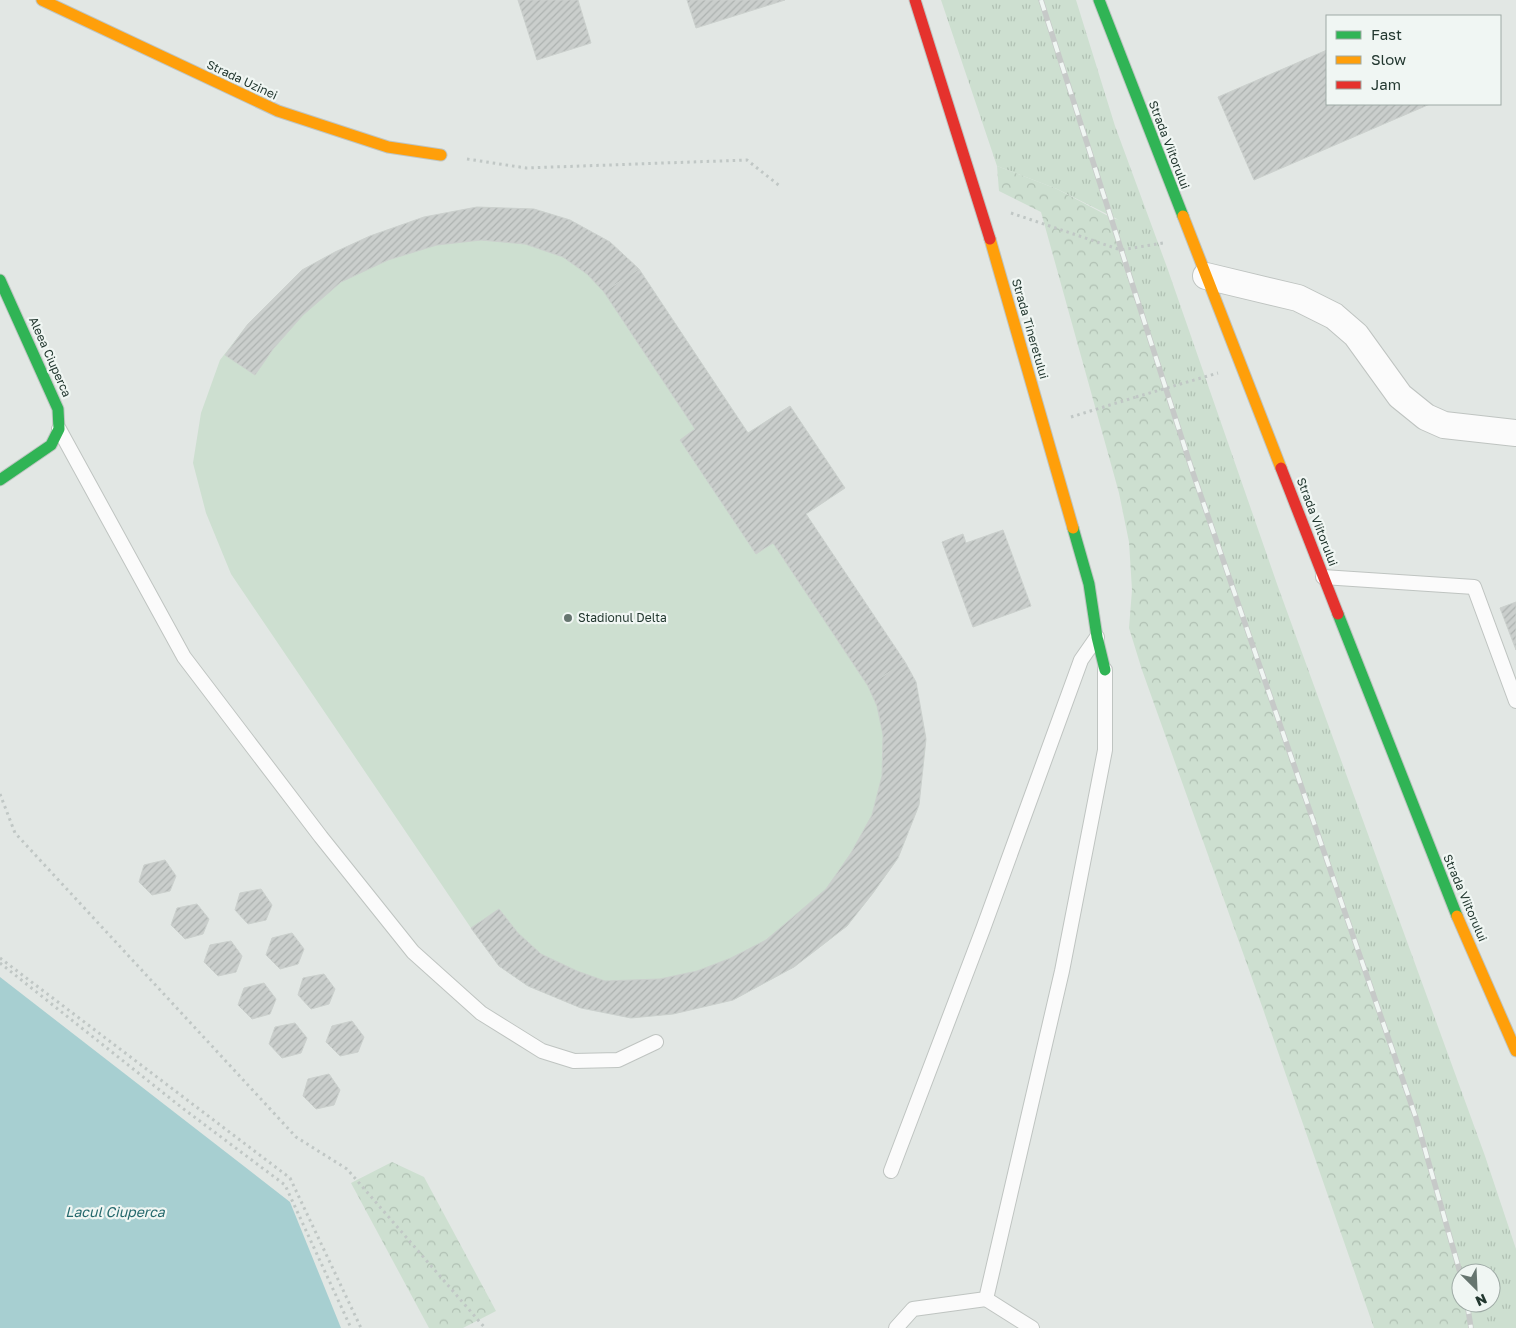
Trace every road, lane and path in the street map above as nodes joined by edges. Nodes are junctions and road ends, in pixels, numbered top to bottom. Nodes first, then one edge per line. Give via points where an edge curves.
1 (42, 0) edge
2 (915, 0) edge
3 (1099, 0) edge
4 (441, 155) joint
5 (782, 187) dead end
6 (979, 202) junction
7 (1191, 238) junction
8 (1206, 276) junction
9 (0, 280) edge
10 (1218, 373) dead end
11 (1044, 425) junction
12 (58, 429) junction
13 (1516, 433) edge
14 (0, 480) edge
15 (1324, 577) junction
16 (1097, 637) junction
17 (1105, 670) joint
18 (1516, 701) edge
19 (0, 794) edge
20 (0, 958) edge
21 (0, 963) edge
22 (1508, 1014) edge
23 (656, 1042) dead end
24 (1516, 1051) edge
25 (892, 1171) dead end
26 (986, 1299) junction
27 (351, 1328) edge
28 (361, 1328) edge
29 (485, 1328) edge
30 (896, 1328) edge
31 (1032, 1328) edge

1 - 4 street, Strada Uzinei via 278,112 388,147
2 - 6 street, Strada Tineretului
3 - 7 street, Strada Viitorului
4 - 5 path via 526,168 747,160
6 - 7 path via 1121,250
6 - 11 street, Strada Tineretului
7 - 8 street, Strada Viitorului
8 - 13 street via 1298,298 1334,316 1356,335 1400,396 1426,417 1444,425
8 - 15 street, Strada Viitorului
9 - 12 street, Aleea Ciuperca via 58,409
10 - 11 path, bridge
11 - 16 street, Strada Tineretului via 1089,584
12 - 14 street via 51,445
12 - 23 lane via 184,657 413,952 481,1013 542,1051 574,1061 618,1060
15 - 18 lane via 1474,587
15 - 22 street, Strada Viitorului via 1447,894
16 - 17 street, Strada Tineretului
16 - 25 lane via 1081,660
17 - 26 lane via 1105,750 1062,971
19 - 29 path via 15,832 296,1136 347,1169
20 - 28 path via 290,1178
21 - 27 path via 284,1185
22 - 24 street, Strada Viitorului
26 - 30 lane via 912,1309
26 - 31 lane

